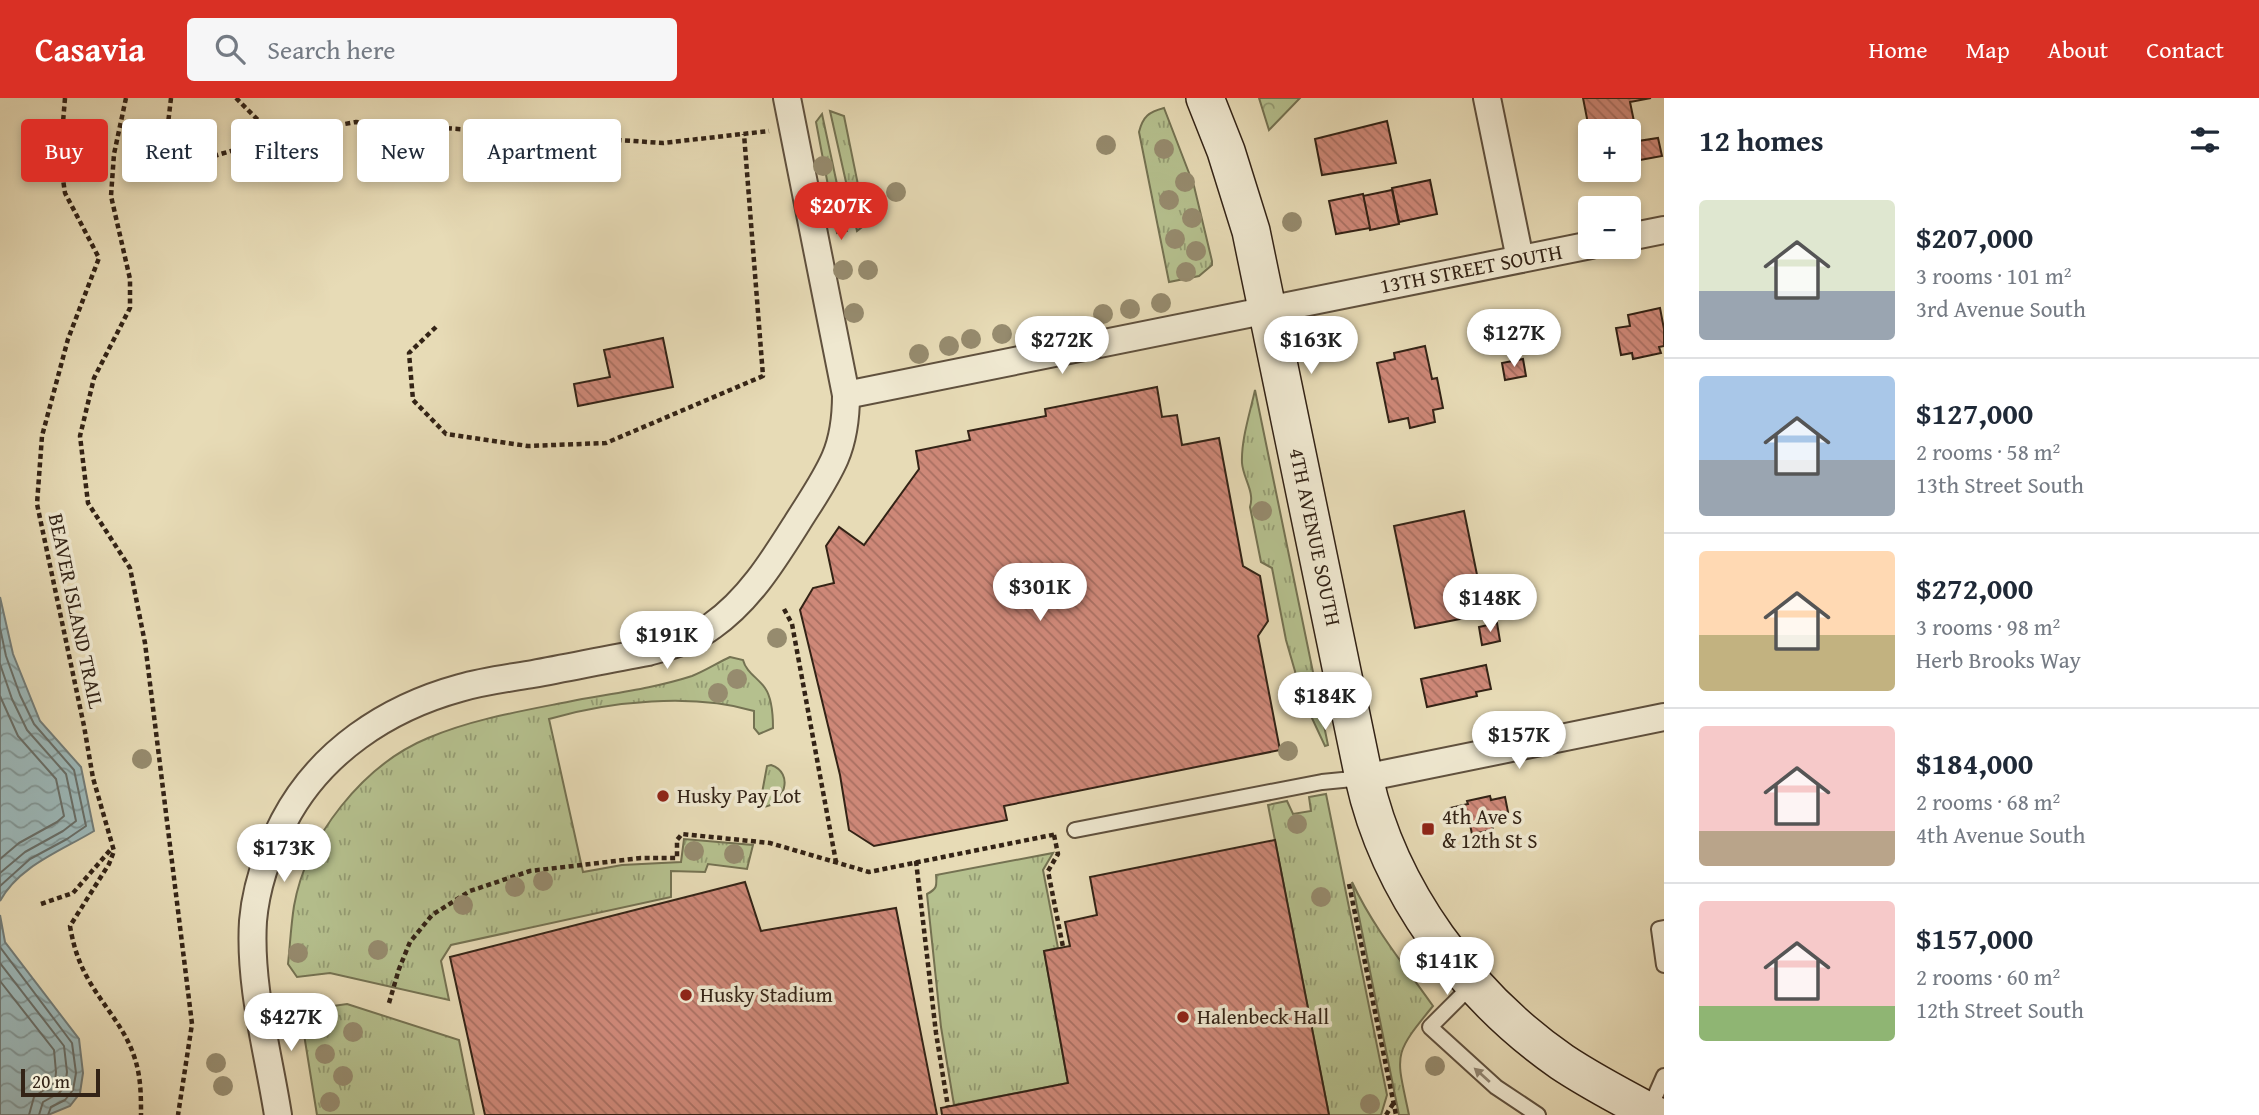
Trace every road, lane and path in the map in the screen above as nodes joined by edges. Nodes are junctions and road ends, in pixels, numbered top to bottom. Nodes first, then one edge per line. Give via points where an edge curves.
1 (65, 98) edge
2 (126, 98) edge
3 (171, 98) edge
4 (236, 98) edge
5 (787, 98) edge
6 (1205, 98) edge
7 (1487, 98) edge
8 (257, 119) edge
9 (343, 125) edge
10 (793, 126) junction
11 (744, 134) junction
12 (231, 151) edge
13 (1664, 230) edge
14 (1641, 235) edge
15 (1578, 248) edge
16 (1520, 259) junction
17 (1268, 311) junction
18 (436, 327) dead end
19 (846, 395) junction
20 (784, 609) dead end
21 (1664, 717) edge
22 (1364, 778) junction
23 (1076, 830) joint
24 (1054, 835) junction
25 (113, 847) junction
26 (916, 861) junction
27 (836, 862) junction
28 (1349, 884) dead end
29 (41, 904) dead end
30 (1664, 928) edge
31 (1063, 947) dead end
32 (1664, 964) edge
33 (1473, 984) junction
34 (389, 1003) dead end
35 (1664, 1076) edge
36 (1394, 1103) junction
37 (948, 1107) dead end
38 (1651, 1113) edge
39 (141, 1115) edge
40 (178, 1115) edge
41 (278, 1115) edge
42 (1386, 1115) edge
43 (1396, 1115) edge
44 (1538, 1115) edge

1 - 25 path, BEAVER ISLAND TRAIL via 60,159 65,192 99,258 68,340 42,436 37,504 93,778
2 - 40 path, BEAVER ISLAND TRAIL via 111,196 130,279 130,307 94,378 80,436 88,503 130,568 145,643 192,1024
3 - 12 path via 166,141 187,164
4 - 8 path
5 - 10 street
6 - 17 street, 4TH AVENUE SOUTH via 1251,231
7 - 16 street
9 - 11 path via 663,143
10 - 11 path
10 - 19 street
11 - 18 path via 763,376 606,443 528,446 446,433 413,400 409,353
13 - 14 street
15 - 16 street, 13TH STREET SOUTH
16 - 17 street, 13TH STREET SOUTH
17 - 19 street, 13TH STREET SOUTH
17 - 22 street, 4TH AVENUE SOUTH
19 - 41 street via 845,427 823,482 763,576 711,628 648,652 463,687 414,703 372,726 317,773 276,836 254,910 254,972
20 - 27 path via 792,624
21 - 22 street
22 - 23 lane via 1322,782
22 - 33 street, 4TH AVENUE SOUTH via 1401,875 1433,930
23 - 24 path
24 - 26 path
24 - 31 path via 1058,854 1048,871
25 - 29 path via 73,893
25 - 39 path via 109,864 70,926 87,979 134,1053
26 - 27 path via 869,872
26 - 37 path
27 - 34 path via 769,843 682,834 677,840 677,858 530,871 470,891 432,915 410,942
28 - 36 path
30 - 32 lane via 1659,929
33 - 38 street, 4TH AVENUE SOUTH via 1560,1060
44 -> 33 lane via 1496,1087 1430,1027
35 - 38 lane
36 - 42 path
36 - 43 path

